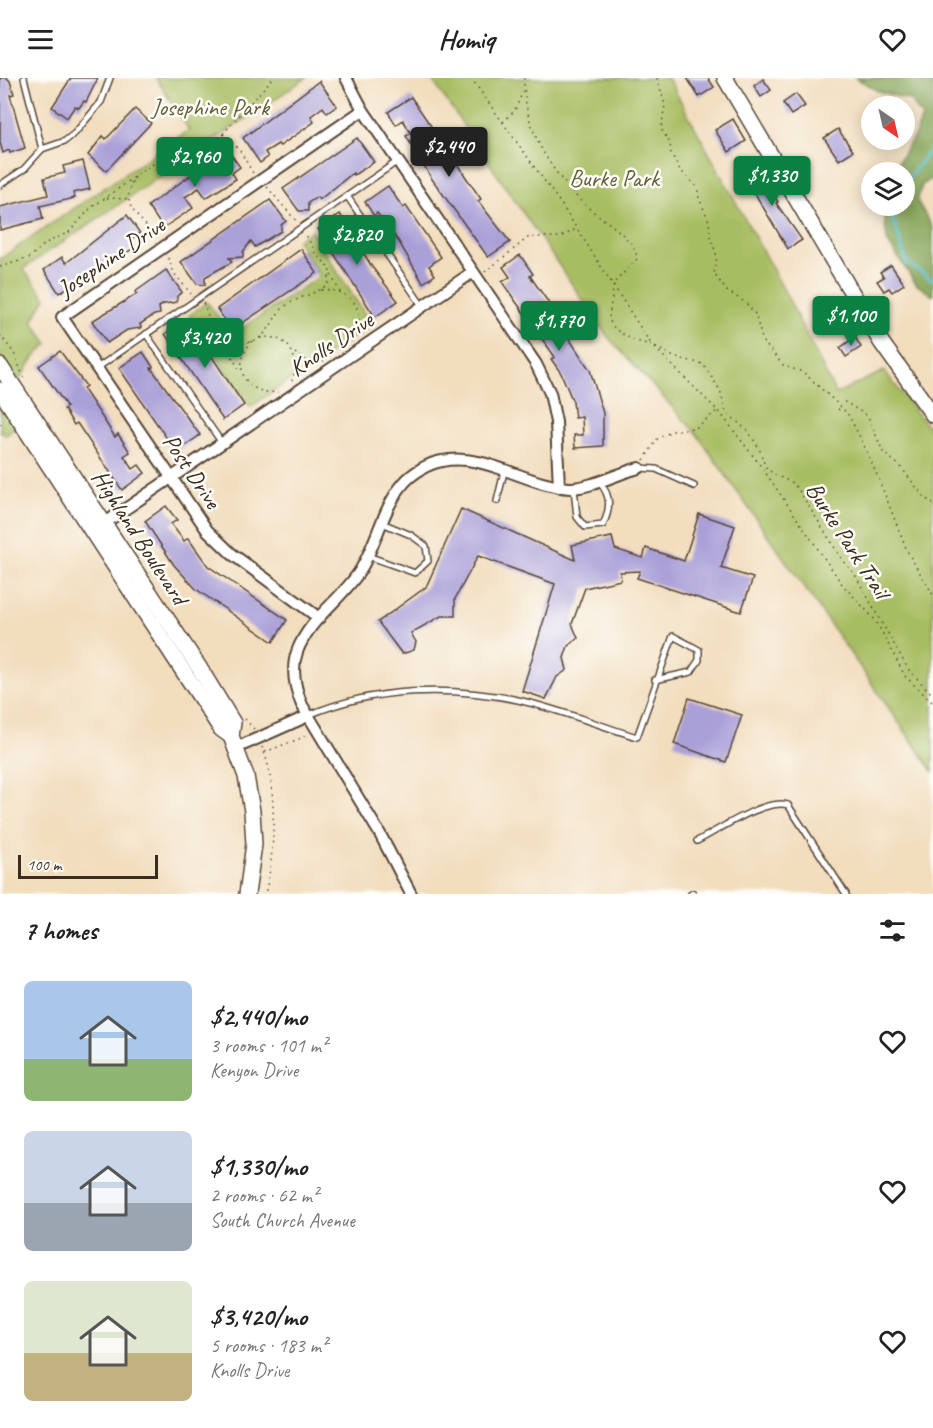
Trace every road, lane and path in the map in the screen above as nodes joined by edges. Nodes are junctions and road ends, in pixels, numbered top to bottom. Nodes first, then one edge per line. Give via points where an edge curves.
1 (24, 78) edge
2 (110, 78) edge
3 (273, 78) edge
4 (346, 78) edge
5 (471, 78) edge
6 (524, 78) edge
7 (657, 78) edge
8 (725, 78) edge
9 (523, 91) junction
10 (363, 110) junction
11 (502, 123) junction
12 (223, 134) junction
13 (42, 149) junction
14 (398, 161) junction
15 (135, 176) junction
16 (261, 181) junction
17 (0, 185) edge
18 (347, 196) junction
19 (106, 198) junction
20 (128, 199) junction
21 (301, 228) junction
22 (577, 228) junction
23 (162, 248) junction
24 (0, 267) edge
25 (330, 275) junction
26 (475, 275) junction
27 (613, 284) junction
28 (320, 290) junction
29 (341, 293) junction
30 (197, 299) junction
31 (423, 307) junction
32 (62, 317) joint
33 (270, 326) junction
34 (218, 333) junction
35 (146, 334) junction
36 (274, 337) junction
37 (259, 338) junction
38 (252, 341) junction
39 (352, 342) dead end
40 (653, 346) junction
41 (294, 353) junction
42 (324, 361) dead end
43 (0, 366) edge
44 (97, 368) junction
45 (242, 374) junction
46 (291, 383) dead end
47 (0, 390) edge
48 (278, 392) dead end
49 (840, 406) junction
50 (718, 410) junction
51 (933, 415) edge
52 (222, 443) junction
53 (639, 468) junction
54 (504, 472) junction
55 (171, 477) junction
56 (600, 483) junction
57 (694, 486) dead end
58 (560, 487) junction
59 (574, 488) junction
60 (497, 501) dead end
61 (933, 504) edge
62 (382, 523) junction
63 (98, 527) junction
64 (368, 556) junction
65 (932, 593) edge
66 (319, 618) junction
67 (655, 680) junction
68 (933, 695) edge
69 (933, 703) edge
70 (308, 716) junction
71 (234, 742) junction
72 (697, 841) dead end
73 (247, 894) edge
74 (411, 894) edge
75 (846, 894) edge

1 - 13 lane
2 - 13 lane via 101,102 75,133
3 - 12 path
4 - 10 street
5 - 11 path, Burke Park Trail
6 - 9 path
7 - 49 path via 664,105 661,129 680,170 697,187 703,203 717,257 714,274 726,291 746,303 755,314 763,342 784,366 802,372
8 - 51 main road via 881,342
9 - 11 path
9 - 27 path via 530,126 552,165 584,203 637,251 637,259
10 - 14 street
10 - 16 street, Josephine Drive
11 - 22 path, Burke Park Trail
12 - 15 path via 205,144 172,153
12 - 16 path via 235,144
13 - 17 lane via 24,169
14 - 18 lane
14 - 26 street
15 - 19 path
15 - 20 path
16 - 21 path
16 - 23 street, Josephine Drive
18 - 21 lane
18 - 31 lane
19 - 20 path
19 - 24 path via 91,207 69,232 46,243 34,255
20 - 23 path via 134,213 150,228
21 - 25 path via 327,264
21 - 30 lane
22 - 26 path via 561,237 529,237
22 - 27 path, Burke Park Trail
23 - 30 path via 174,273
23 - 32 street, Josephine Drive
25 - 28 path via 328,284
25 - 29 path
26 - 31 street, Knolls Drive
26 - 58 street via 536,364 550,393
27 - 40 path, Burke Park Trail
27 - 40 path, Burke Park Trail via 611,324 633,340
28 - 29 path
28 - 33 path via 291,302
29 - 39 path via 352,301 359,317 360,325
30 - 34 path
30 - 35 lane
31 - 52 street, Knolls Drive
32 - 44 street, Post Drive
33 - 36 path
33 - 37 path
34 - 38 path via 237,342
34 - 45 path
35 - 44 lane
35 - 52 lane
36 - 37 path
36 - 41 path via 284,341
37 - 38 path
38 - 45 path via 241,357
40 - 50 path, Burke Park Trail
40 - 68 path, Burke Park Trail via 674,357 703,364 720,390 726,412 748,431 765,466 793,483 800,492 854,573 908,669
41 - 42 path via 305,360
41 - 46 path via 296,369
43 - 63 main road, Highland Boulevard
44 - 55 street, Post Drive
45 - 48 path via 259,391
47 - 63 main road, Highland Boulevard
49 - 61 path via 844,402 868,416 883,452
49 - 65 path via 837,409 846,411 865,446 915,567
50 - 53 path via 697,427 658,438
50 - 69 path, Burke Park Trail via 842,584 876,621 905,675
52 - 55 street, Knolls Drive
53 - 56 street
53 - 57 lane via 656,469
54 - 58 street
54 - 60 lane
54 - 62 street via 465,460 442,460 429,465 403,484
55 - 63 street, Knolls Drive
55 - 66 street, Post Drive via 207,530 232,554
56 - 59 street
56 - 59 lane via 610,510 603,525 585,527 577,517
58 - 59 street
62 - 64 street
62 - 64 lane via 426,546 428,561 415,573
63 - 71 main road, Highland Boulevard via 233,723
64 - 66 street
66 - 70 street via 305,636 294,664 298,694
67 - 67 lane via 673,636 699,650 699,660 691,672
67 - 70 lane via 637,737 519,700 457,692 382,695
70 - 71 street
70 - 74 street via 380,834
71 - 73 main road, Highland Boulevard via 246,776 252,811 254,844
72 - 75 lane via 762,807 778,802 788,805

